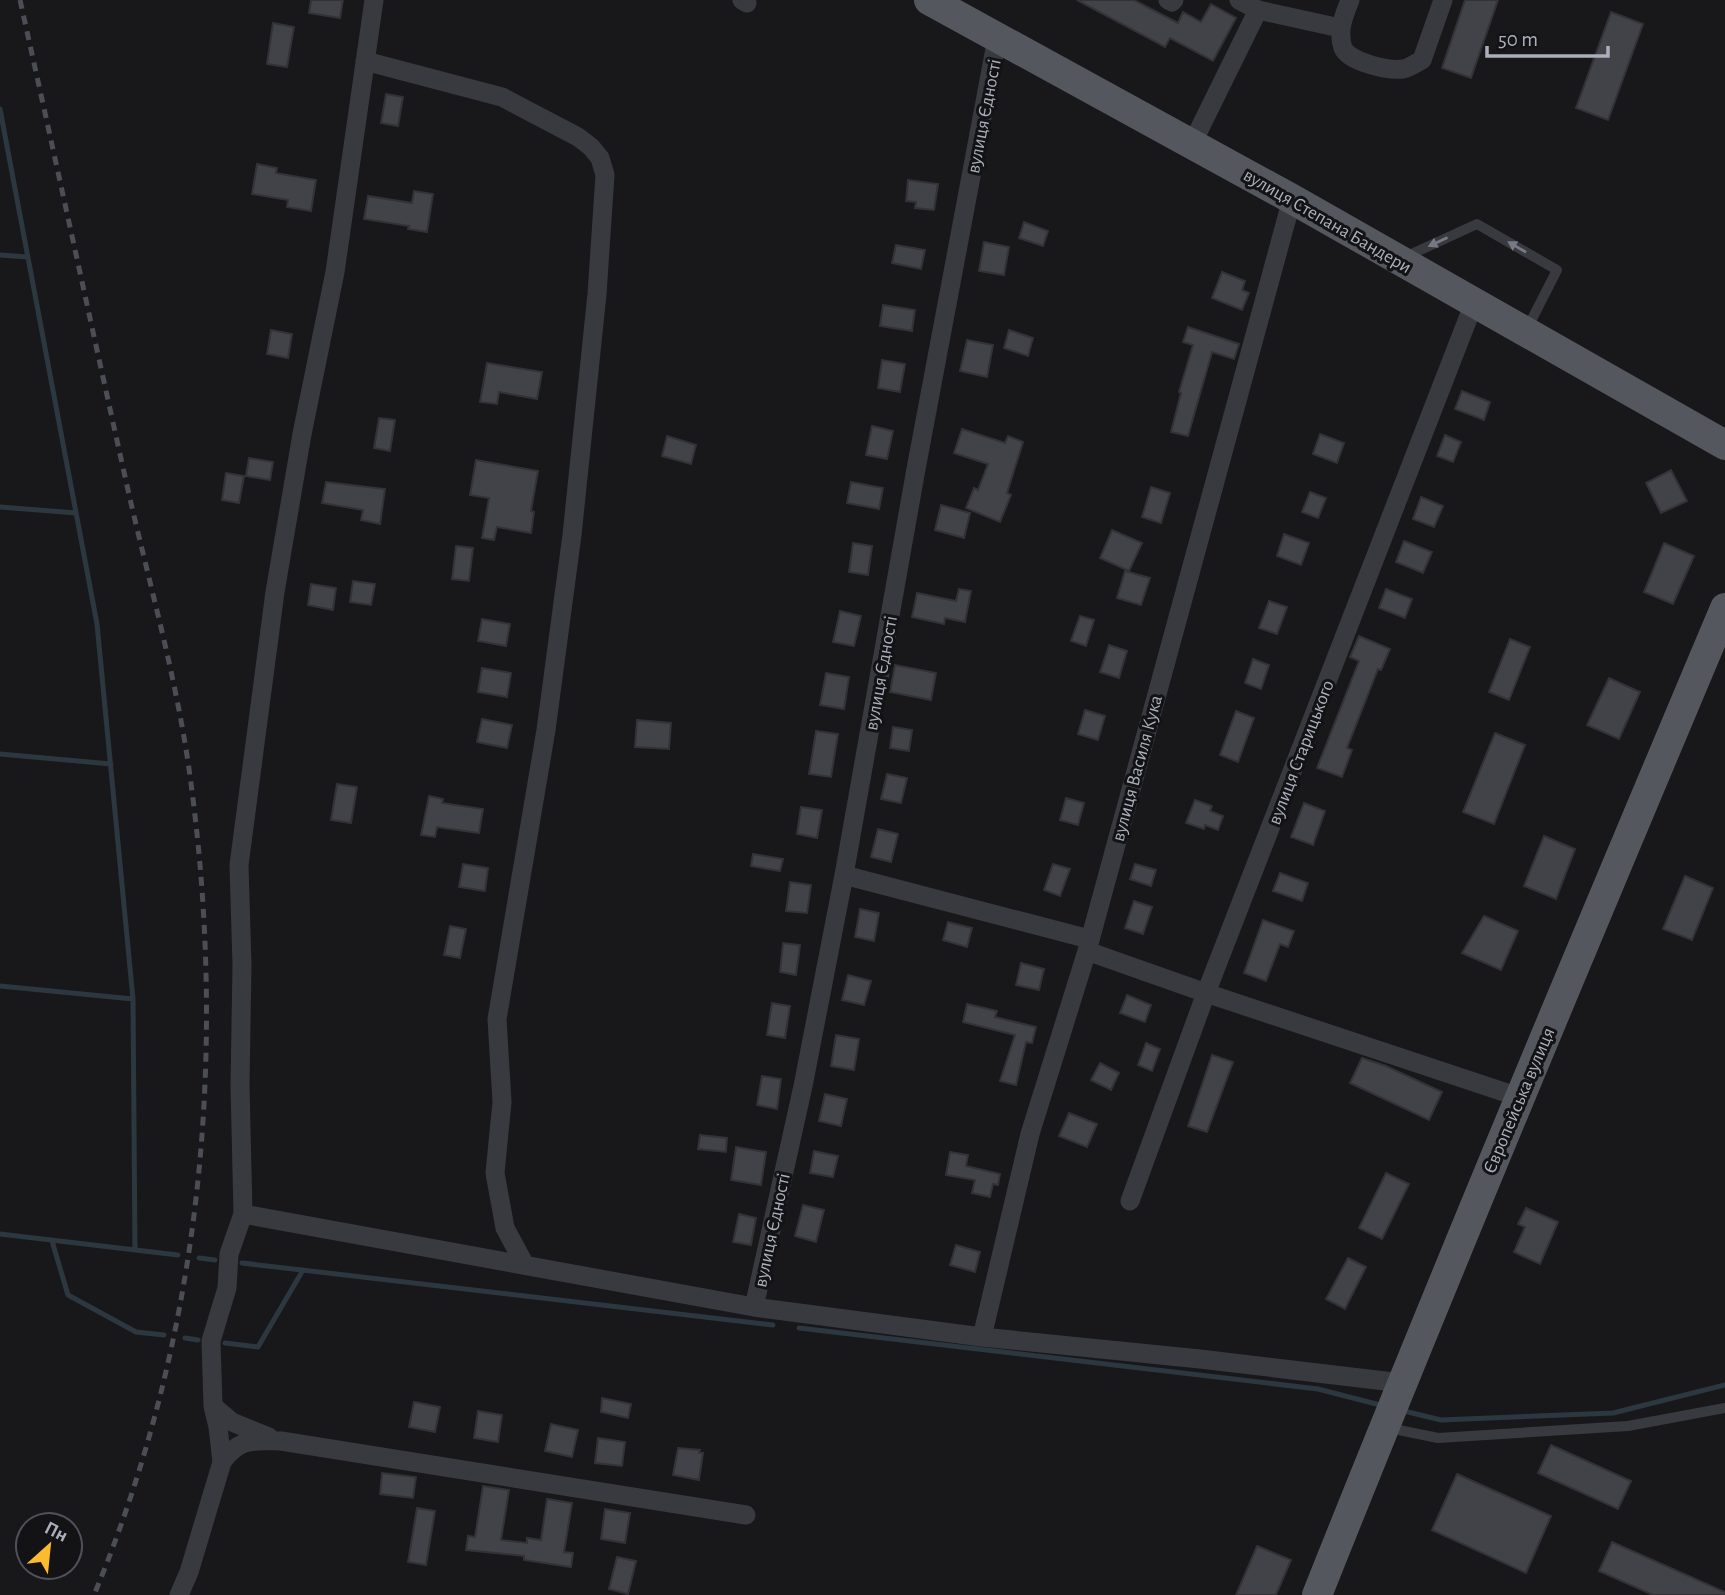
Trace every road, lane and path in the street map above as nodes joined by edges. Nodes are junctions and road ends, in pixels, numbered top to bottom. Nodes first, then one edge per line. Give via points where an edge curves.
1 (374, 0) edge
2 (929, 0) edge
3 (1168, 0) edge
4 (1174, 0) edge
5 (1239, 0) edge
6 (1350, 0) edge
7 (1443, 0) edge
8 (1258, 10) junction
9 (1340, 28) junction
10 (997, 38) junction
11 (365, 61) junction
12 (1192, 144) junction
13 (1292, 199) junction
14 (1399, 260) junction
15 (1474, 303) junction
16 (1525, 332) junction
17 (1725, 445) edge
18 (1725, 608) edge
19 (1716, 656) edge
20 (844, 876) junction
21 (1088, 945) junction
22 (1206, 993) junction
23 (1519, 1097) junction
24 (1130, 1202) dead end
25 (243, 1214) junction
26 (525, 1265) junction
27 (754, 1307) junction
28 (982, 1337) junction
29 (1393, 1405) junction
30 (213, 1406) junction
31 (1725, 1408) edge
32 (281, 1441) junction
33 (222, 1461) junction
34 (746, 1515) dead end
35 (179, 1595) edge
36 (1317, 1595) edge

1 - 11 street
2 - 10 main road, вулиця Степана Бандери
3 - 4 street
5 - 8 street
6 - 9 street
7 - 9 street via 1422,60 1404,69 1354,59 1343,50
8 - 9 street
8 - 12 street
10 - 12 main road, вулиця Степана Бандери
10 - 20 street, вулиця Єдності
11 - 25 street via 335,272 275,592 239,865
11 - 26 street via 502,97 578,137 600,159 605,175 572,535 497,1019 502,1102 495,1173 505,1228
12 - 13 main road, вулиця Степана Бандери
13 - 14 main road, вулиця Степана Бандери
13 - 21 street, вулиця Василя Кука
14 - 15 main road, вулиця Степана Бандери
16 -> 14 lane via 1557,270 1477,224
15 - 16 main road, вулиця Степана Бандери
15 - 22 street, вулиця Старицького
16 - 17 main road, вулиця Степана Бандери
18 - 19 main road, Європейська вулиця
19 - 23 main road, Європейська вулиця
20 - 21 street
20 - 27 street, вулиця Єдності
21 - 22 street
21 - 28 street, вулиця Василя Кука via 1030,1134
22 - 23 street
22 - 24 street, вулиця Старицького
23 - 29 main road, Європейська вулиця
25 - 26 street
25 - 30 street via 229,1254 227,1288 211,1341
26 - 27 street
27 - 28 street
28 - 29 street via 1200,1359
29 - 31 lane via 1437,1438 1628,1426
29 - 36 main road, Європейська вулиця
30 - 32 street via 232,1422
30 - 33 street
32 - 33 street via 242,1443
32 - 34 street
33 - 35 street

